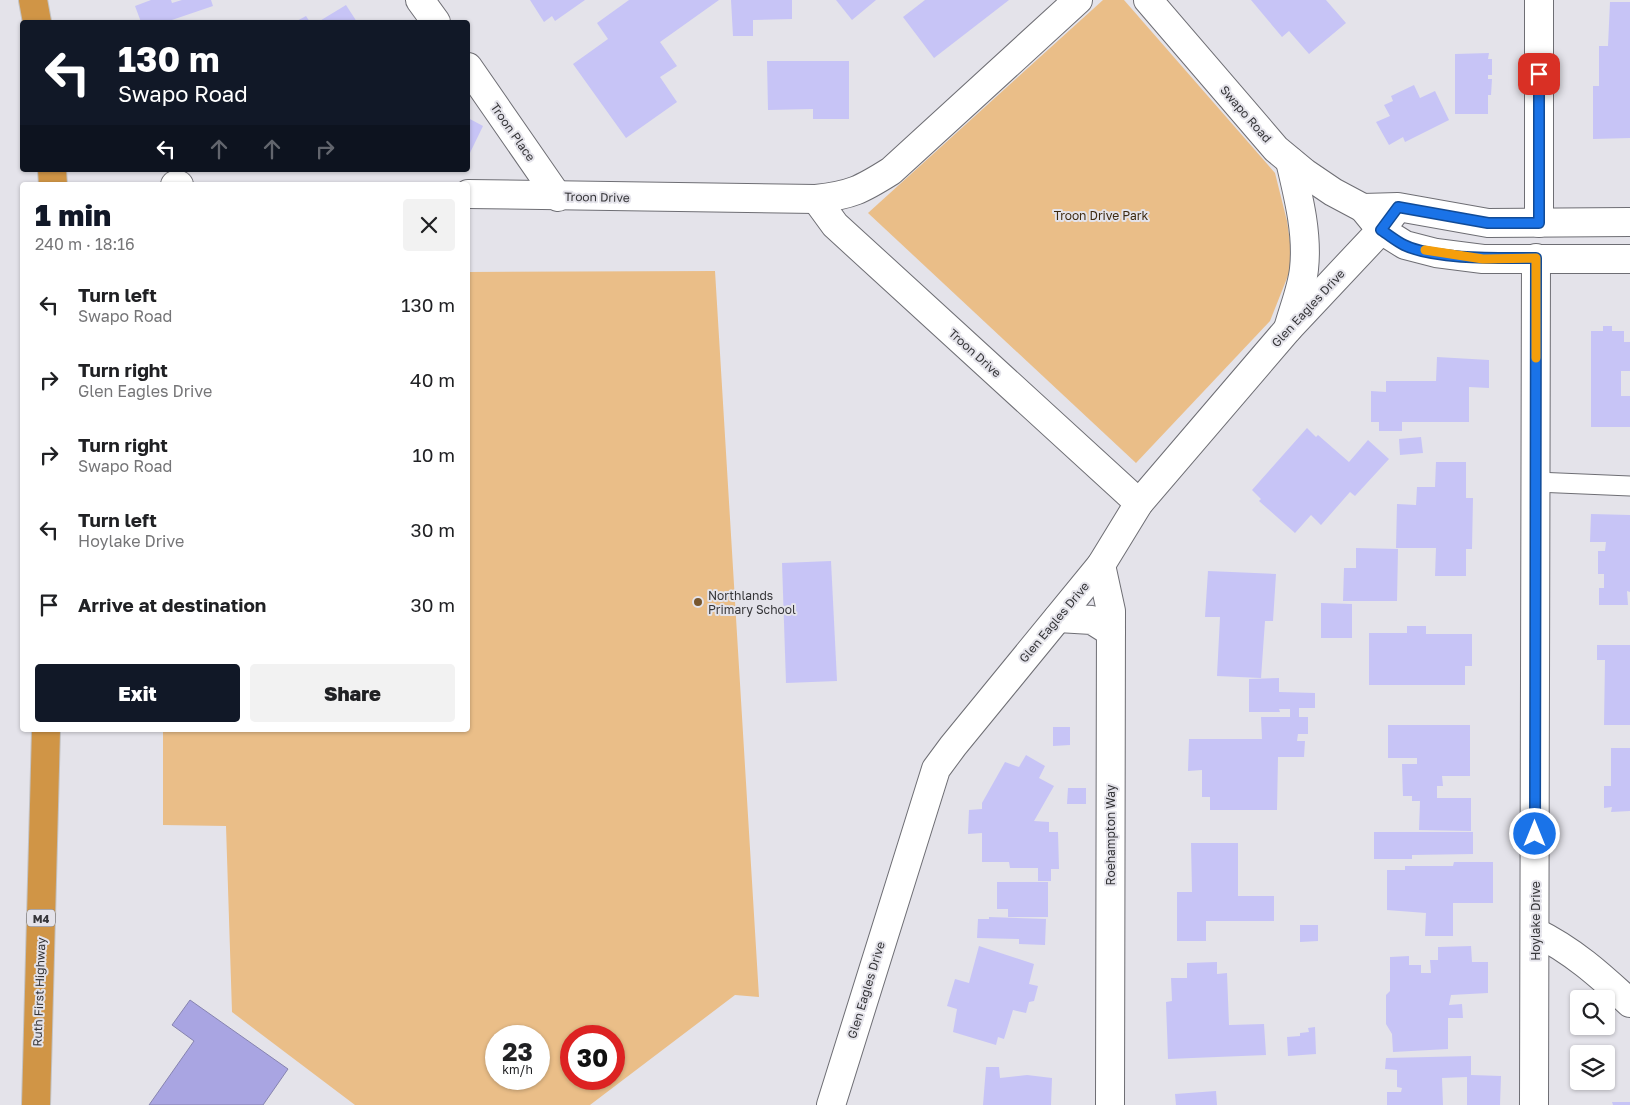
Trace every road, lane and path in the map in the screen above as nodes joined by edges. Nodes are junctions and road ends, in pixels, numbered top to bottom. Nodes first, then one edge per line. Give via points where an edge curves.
1 (33, 0) edge
2 (420, 0) edge
3 (1078, 0) edge
4 (1148, 0) edge
5 (1539, 0) edge
6 (37, 20) edge
7 (435, 20) edge
8 (470, 70) edge
9 (1290, 161) junction
10 (470, 194) edge
11 (558, 196) junction
12 (816, 199) junction
13 (1398, 207) junction
14 (1363, 208) junction
15 (1630, 222) edge
16 (1539, 223) junction
17 (1381, 230) junction
18 (1536, 258) junction
19 (1630, 259) edge
20 (1288, 330) junction
21 (1536, 482) junction
22 (1630, 486) edge
23 (1139, 502) junction
24 (1101, 565) junction
25 (1058, 618) junction
26 (1111, 632) junction
27 (46, 732) edge
28 (1535, 932) junction
29 (1630, 1002) edge
30 (36, 1105) edge
31 (831, 1105) edge
32 (1110, 1105) edge
33 (1534, 1105) edge

1 - 6 highway
2 - 7 street
3 - 12 street, Troon Drive via 890,171 863,189 844,196
4 - 9 street, Swapo Road via 1276,149
5 - 16 street
8 - 11 street, Troon Place
9 - 14 street, Swapo Road via 1333,192
9 - 20 street via 1301,215 1304,269
10 - 11 street, Troon Drive
11 - 12 street, Troon Drive
12 - 23 street, Troon Drive via 835,225
13 - 14 street, Swapo Road
13 - 16 street, Swapo Road via 1488,223
13 - 17 street, Glen Eagles Drive
14 - 17 street, Swapo Road
15 - 16 street, Swapo Road
17 - 18 street, Swapo Road via 1405,245 1436,253 1483,259
17 - 20 street, Glen Eagles Drive
18 - 19 street, Swapo Road
18 - 21 street, Hoylake Drive
20 - 23 street, Glen Eagles Drive
21 - 22 lane
21 - 28 street, Hoylake Drive
23 - 24 street, Glen Eagles Drive
24 - 25 street, Glen Eagles Drive
24 - 26 street, Roehampton Way
25 - 26 street via 1092,620
25 - 31 street, Glen Eagles Drive via 936,769
26 - 32 street, Roehampton Way
27 - 30 highway, Ruth First Highway / M4
28 - 29 street via 1560,944 1585,962
28 - 33 street, Hoylake Drive

